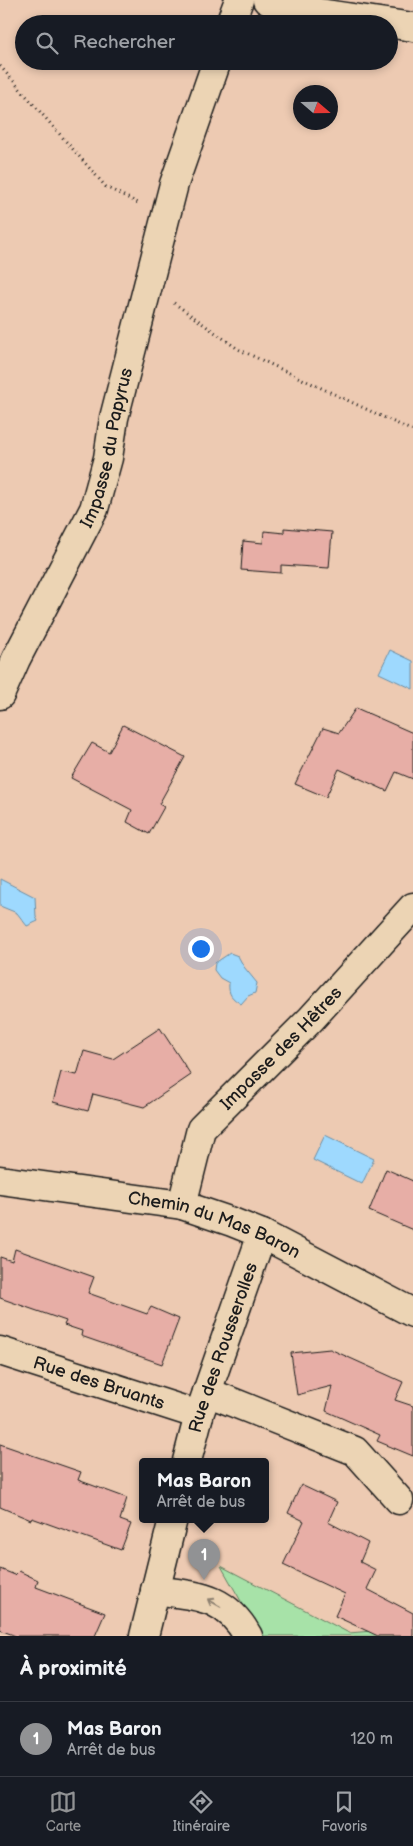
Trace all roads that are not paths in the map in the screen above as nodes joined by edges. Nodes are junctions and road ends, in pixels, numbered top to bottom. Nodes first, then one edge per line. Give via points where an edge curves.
1 (239, 0) edge
2 (267, 0) edge
3 (233, 15) edge
4 (337, 15) edge
5 (398, 25) edge
6 (413, 27) edge
7 (214, 70) edge
8 (0, 695) edge
9 (413, 907) edge
10 (0, 1180) edge
11 (182, 1205) junction
12 (262, 1234) junction
13 (413, 1312) edge
14 (0, 1351) edge
15 (203, 1404) junction
16 (188, 1458) edge
17 (399, 1500) dead end
18 (172, 1523) edge
19 (155, 1590) junction
20 (144, 1636) edge
21 (248, 1636) edge

1 - 3 street
2 - 4 street via 280,6
5 - 6 street
7 - 8 street, Impasse du Papyrus via 174,184 94,509
9 - 11 street, Impasse des Hêtres via 311,1019 201,1129
10 - 11 street, Chemin du Mas Baron
11 - 12 street, Chemin du Mas Baron
12 - 13 street, Chemin du Mas Baron
12 - 15 street, Rue des Rousserolles
14 - 15 street, Rue des Bruants
15 - 16 street, Rue des Rousserolles
15 - 17 street, Rue des Bruants via 355,1451
18 - 19 street
19 - 20 street
21 -> 19 street via 232,1613 206,1598

